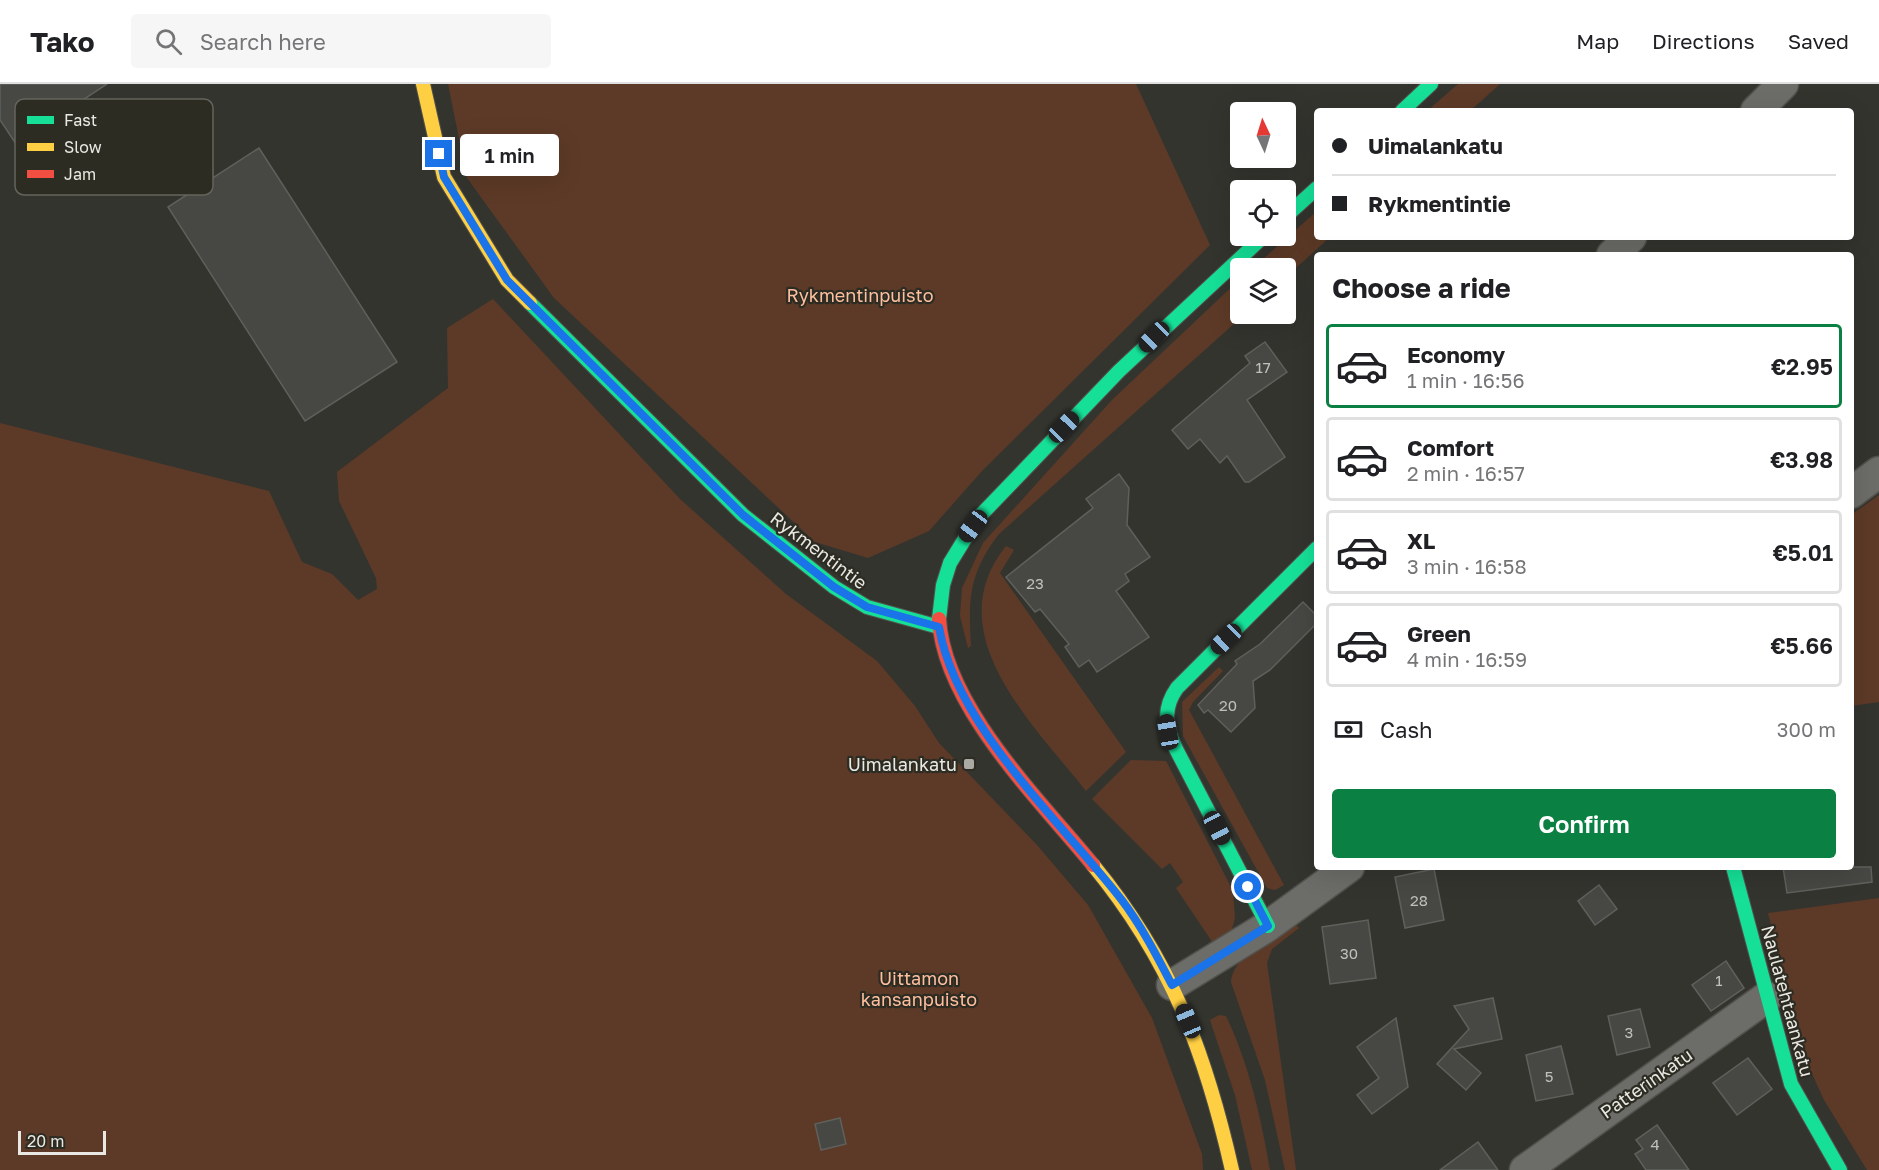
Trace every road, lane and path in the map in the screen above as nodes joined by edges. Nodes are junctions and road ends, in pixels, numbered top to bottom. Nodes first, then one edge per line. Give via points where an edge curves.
1 (423, 84) edge
2 (1431, 84) edge
3 (1783, 84) edge
4 (1404, 108) edge
5 (1759, 108) edge
6 (1314, 191) edge
7 (1296, 207) edge
8 (1627, 240) edge
9 (1253, 246) edge
10 (1615, 252) edge
11 (1879, 472) edge
12 (1854, 491) edge
13 (1314, 551) edge
14 (939, 627) junction
15 (1345, 870) edge
16 (1734, 870) edge
17 (1268, 926) junction
18 (1172, 985) junction
19 (1767, 998) junction
20 (1233, 1170) edge
21 (1525, 1170) edge
22 (1840, 1170) edge

1 - 14 street, Rykmentintie via 444,177 507,280 743,515 834,587 867,607
2 - 4 street
3 - 5 street
6 - 7 street
8 - 10 street
9 - 14 street via 1184,307 993,501 963,539 949,565
11 - 12 street
13 - 17 street via 1176,688 1166,705 1168,732
14 - 18 street via 950,668 973,712 1022,779 1121,899
15 - 17 street
16 - 19 street, Naulatehtaankatu
17 - 18 street
18 - 20 street via 1206,1072
19 - 21 street, Patterinkatu
19 - 22 street, Naulatehtaankatu via 1791,1084

